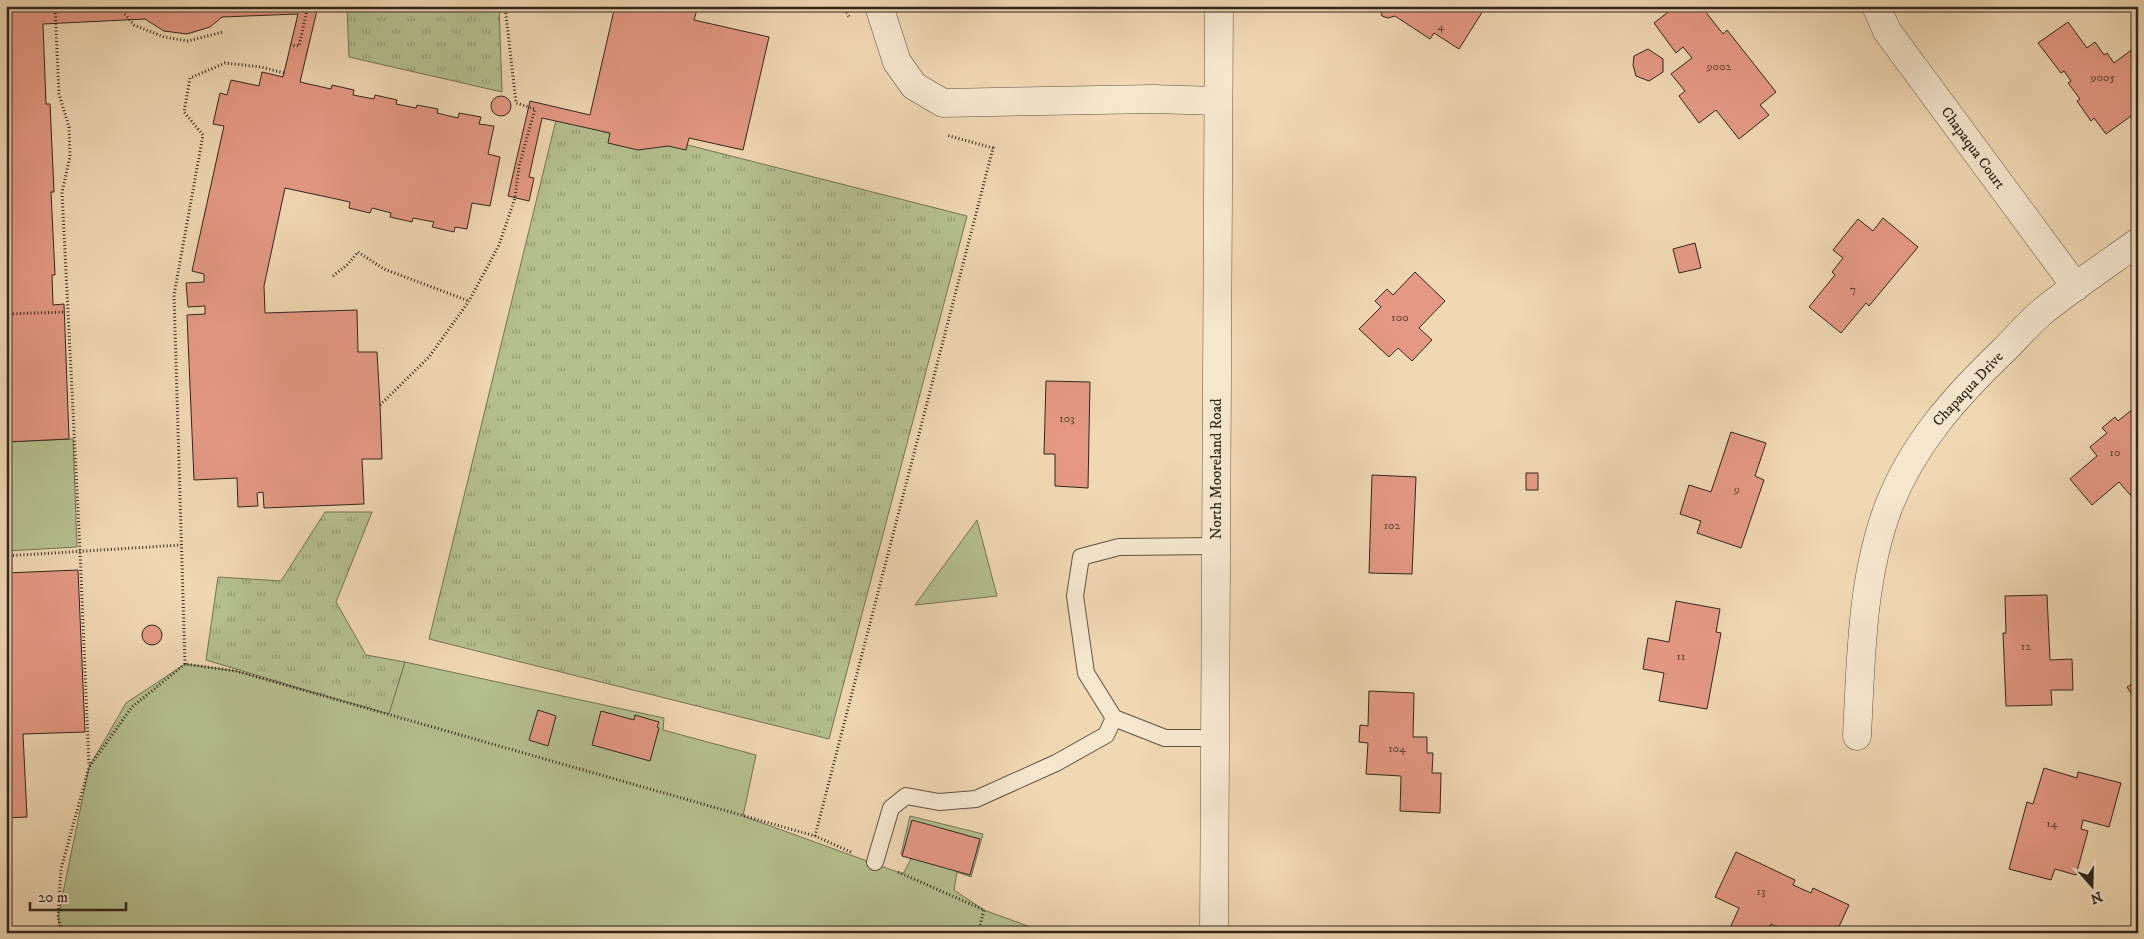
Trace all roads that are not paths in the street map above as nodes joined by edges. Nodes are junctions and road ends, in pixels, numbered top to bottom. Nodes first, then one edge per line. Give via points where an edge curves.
1 (879, 6) edge
2 (1219, 6) edge
3 (1876, 6) edge
4 (1218, 101) junction
5 (2138, 242) edge
6 (2076, 287) junction
7 (1216, 546) junction
8 (1114, 718) junction
9 (1857, 736) dead end
10 (1215, 738) junction
11 (875, 862) road end
12 (1214, 933) edge

1 - 4 street via 898,62 908,78 914,86 943,103
2 - 4 street, North Mooreland Road
3 - 6 street, Chapaqua Court via 1887,31
4 - 7 street, North Mooreland Road
5 - 6 street, Chapaqua Drive
6 - 9 street, Chapaqua Drive via 2042,312 1963,390 1930,430 1904,472 1888,509 1870,576 1862,630
7 - 8 lane via 1119,547 1081,557 1075,596 1086,673
7 - 10 street, North Mooreland Road
8 - 10 lane via 1165,738
8 - 11 lane via 1106,735 1056,763 976,799 939,802 906,796 891,808
10 - 12 street, North Mooreland Road

